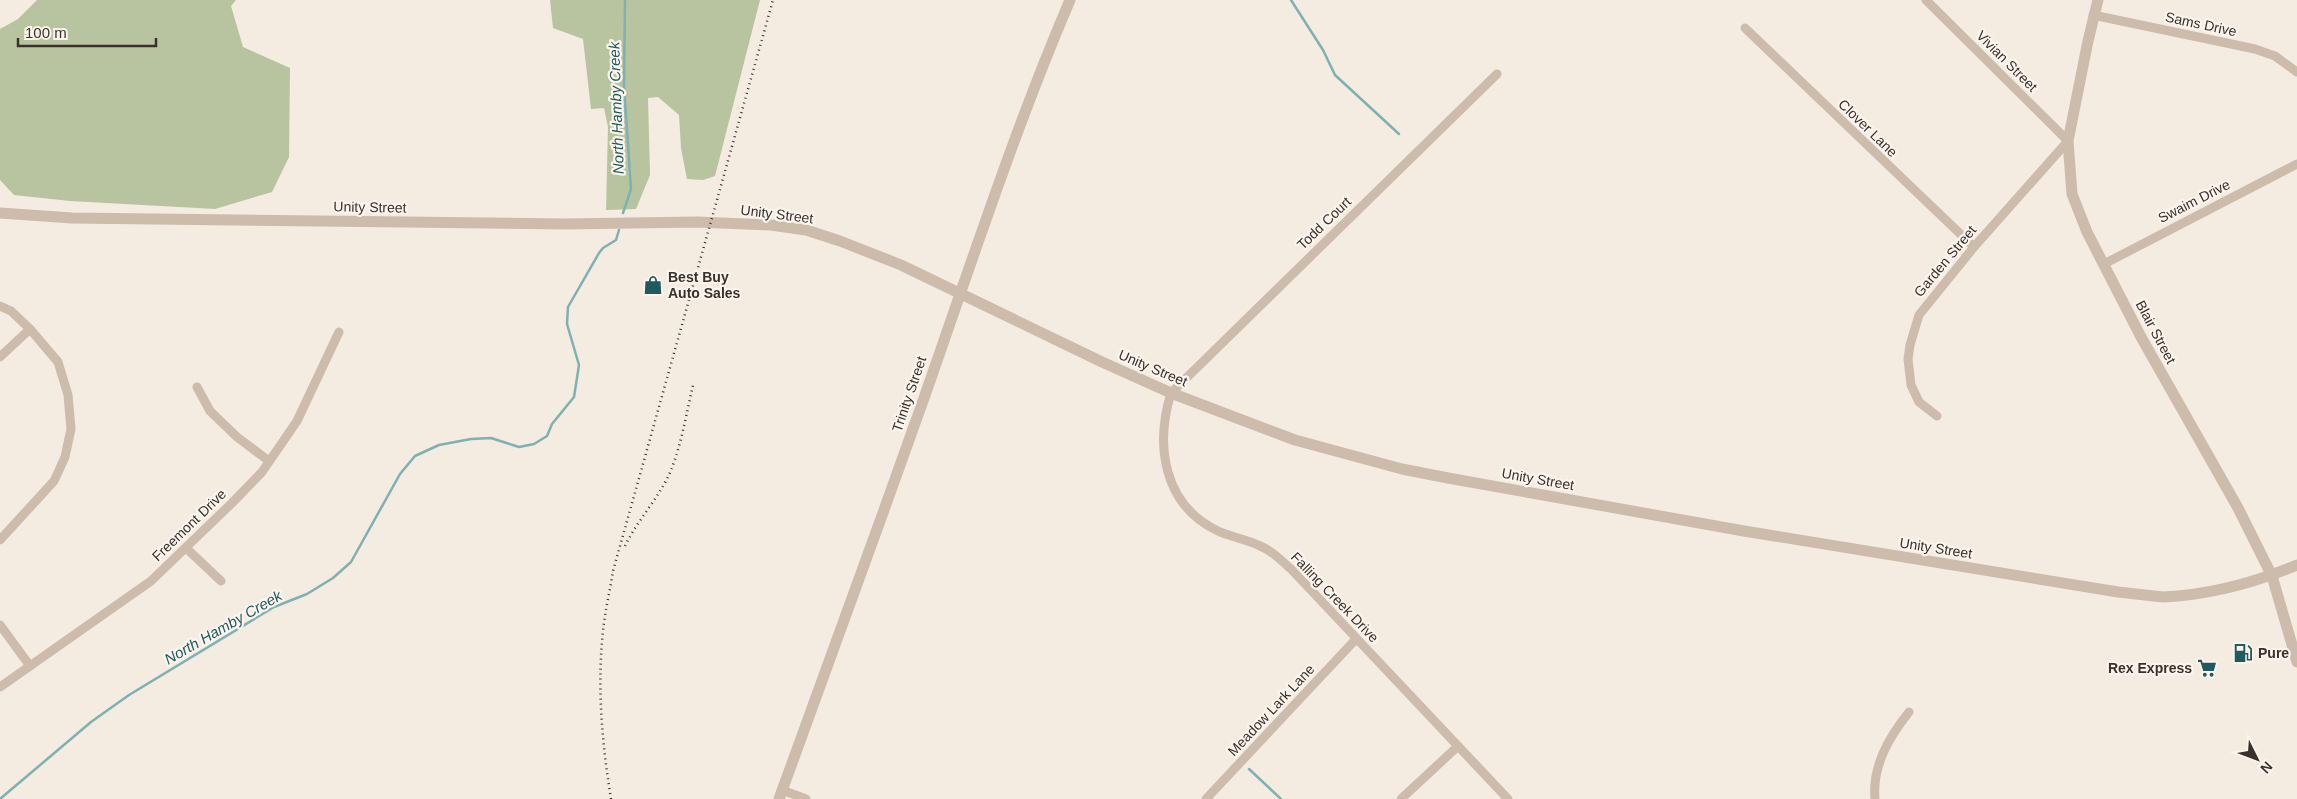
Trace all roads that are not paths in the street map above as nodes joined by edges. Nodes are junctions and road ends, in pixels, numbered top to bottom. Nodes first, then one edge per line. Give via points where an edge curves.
1 (1070, 0) edge
2 (1926, 0) edge
3 (2098, 0) edge
4 (2093, 15) junction
5 (1745, 28) dead end
6 (2297, 72) edge
7 (1498, 74) dead end
8 (2068, 141) junction
9 (2297, 164) edge
10 (0, 214) edge
11 (1974, 247) junction
12 (2104, 264) junction
13 (961, 292) junction
14 (0, 306) edge
15 (30, 329) junction
16 (339, 332) dead end
17 (0, 357) edge
18 (198, 387) dead end
19 (1171, 393) junction
20 (1938, 416) dead end
21 (269, 461) junction
22 (0, 540) edge
23 (186, 548) junction
24 (2297, 565) edge
25 (2272, 576) junction
26 (220, 581) dead end
27 (0, 625) edge
28 (1356, 639) junction
29 (2297, 662) edge
30 (30, 666) junction
31 (0, 687) edge
32 (1909, 712) dead end
33 (1457, 747) junction
34 (780, 794) edge
35 (806, 799) edge
36 (1206, 799) edge
37 (1401, 799) edge
38 (1508, 799) edge
39 (1875, 799) edge

1 - 13 street, Trinity Street via 1044,60
2 - 8 street, Vivian Street
3 - 4 street, Blair Street
4 - 6 street, Sams Drive via 2255,49 2275,56
4 - 8 street, Blair Street
5 - 11 street, Clover Lane
7 - 19 street, Todd Court
8 - 11 street, Garden Street
8 - 12 street, Blair Street via 2072,194
9 - 12 street, Swaim Drive
10 - 13 street, Unity Street via 72,218 772,225 806,230 840,241
11 - 20 street, Garden Street via 1919,315 1913,330 1908,359 1911,385 1919,402
12 - 25 street, Blair Street
13 - 19 street, Unity Street via 1098,361
13 - 34 street, Trinity Street
14 - 15 street via 11,311
15 - 17 street
15 - 22 street via 58,362 68,395 71,429 65,457 54,481
16 - 21 street, Freemont Drive via 297,421
18 - 21 street via 210,411
19 - 25 street, Unity Street via 1295,440 1402,468 1796,541 2162,597 2198,595
19 - 28 street, Falling Creek Drive via 1162,439 1169,482 1182,501 1193,514 1217,530 1258,545 1277,556
21 - 23 street, Freemont Drive
23 - 26 street
23 - 30 street, Freemont Drive via 152,581
24 - 25 street, Unity Street
25 - 29 street, Blair Street
27 - 30 street
28 - 33 street, Falling Creek Drive
28 - 36 street, Meadow Lark Lane
30 - 31 street, Freemont Drive
32 - 39 street via 1892,733 1880,759 1873,784
33 - 37 street
33 - 38 street, Falling Creek Drive
34 - 35 street

